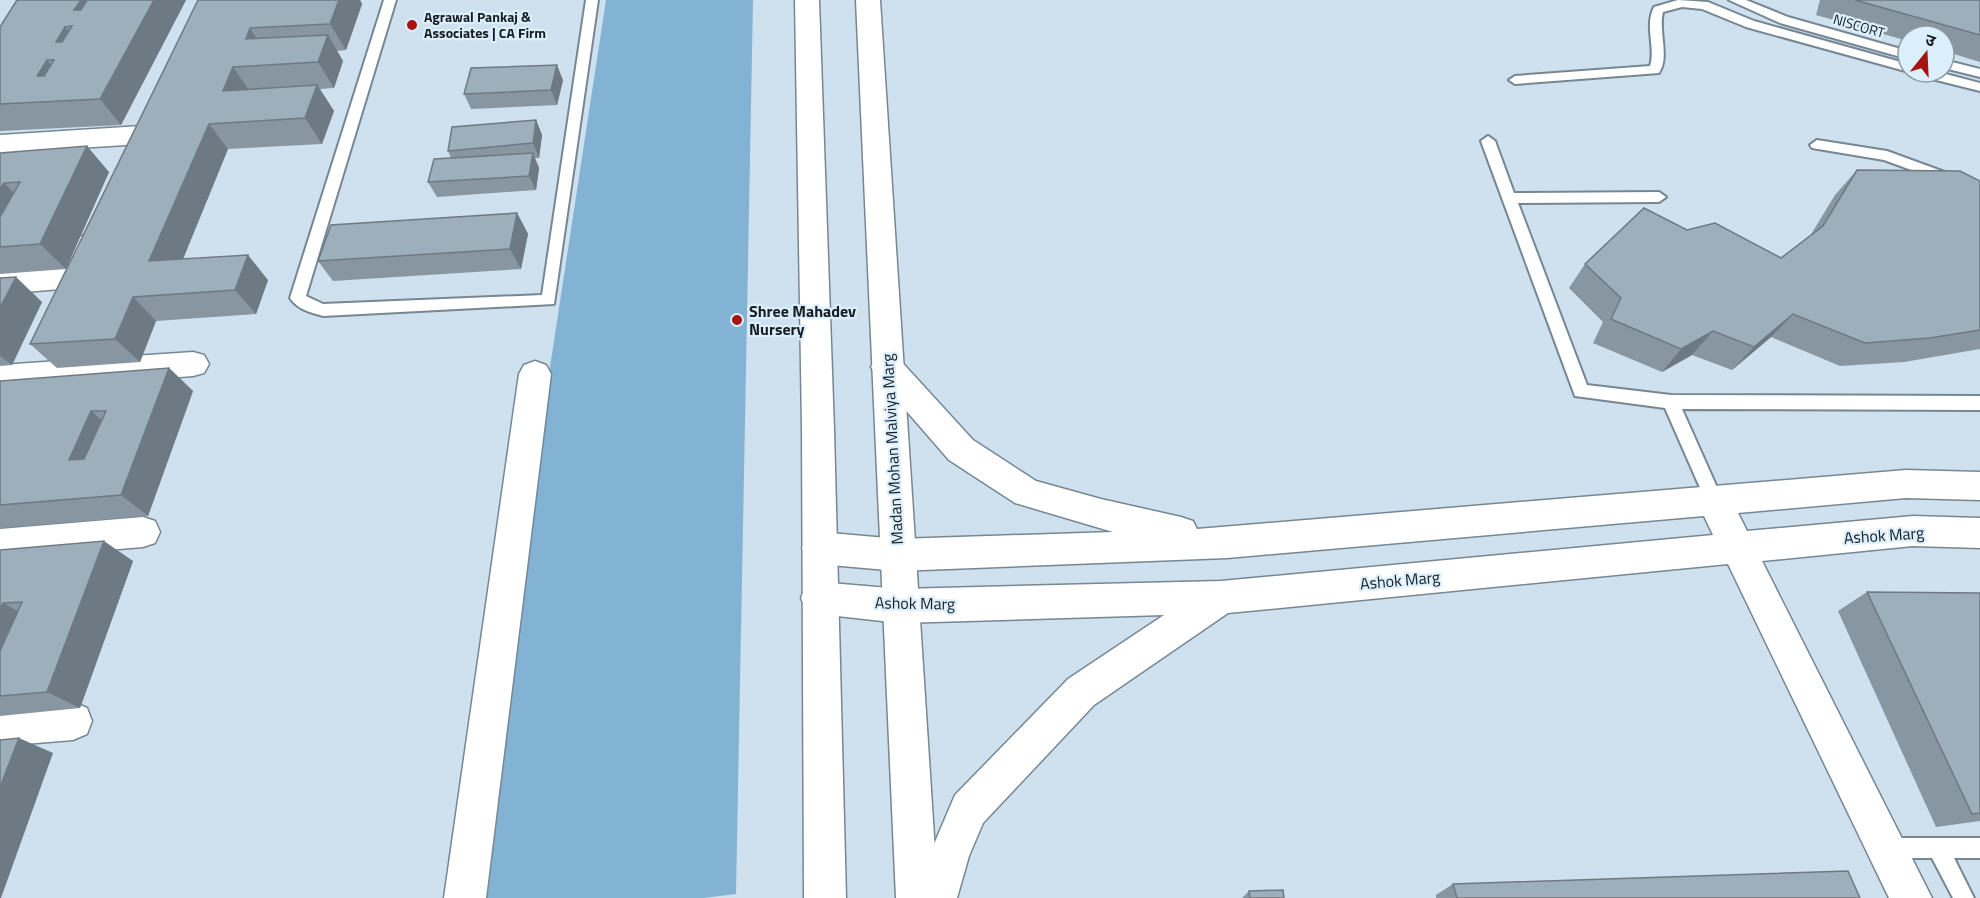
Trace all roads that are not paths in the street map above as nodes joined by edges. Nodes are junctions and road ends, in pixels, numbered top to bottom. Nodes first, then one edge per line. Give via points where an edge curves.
1 (390, 0) edge
2 (592, 0) edge
3 (807, 0) edge
4 (868, 0) edge
5 (1735, 0) edge
6 (1896, 52) edge
7 (1896, 65) edge
8 (1956, 67) edge
9 (1980, 73) edge
10 (1515, 80) dead end
11 (1956, 81) edge
12 (1980, 87) edge
13 (1488, 141) dead end
14 (0, 144) edge
15 (1817, 145) dead end
16 (127, 165) edge
17 (1980, 190) edge
18 (1509, 198) junction
19 (1659, 198) dead end
20 (98, 226) edge
21 (0, 283) edge
22 (193, 364) dead end
23 (887, 367) junction
24 (535, 374) dead end
25 (0, 378) edge
26 (1671, 402) junction
27 (1980, 403) edge
28 (1980, 486) edge
29 (1714, 501) junction
30 (144, 532) dead end
31 (1980, 533) edge
32 (1227, 543) junction
33 (0, 544) edge
34 (819, 548) junction
35 (1738, 548) junction
36 (898, 555) junction
37 (1221, 597) junction
38 (819, 598) junction
39 (900, 606) junction
40 (73, 722) dead end
41 (0, 728) edge
42 (1886, 848) junction
43 (1938, 848) junction
44 (1980, 848) edge
45 (465, 898) edge
46 (825, 898) edge
47 (917, 898) edge
48 (936, 898) edge
49 (1911, 898) edge
50 (1964, 898) edge

1 - 2 lane via 298,298 323,310 549,300
3 - 34 street
4 - 23 street, Madan Mohan Malviya Marg
5 - 6 lane, NISCORT via 1784,20
7 - 10 lane via 1750,24 1704,5 1681,3 1658,10 1654,25 1658,64 1654,70
8 - 9 lane
11 - 12 lane
13 - 18 lane
14 - 16 street via 146,124
15 - 17 lane via 1898,159
18 - 19 lane
18 - 26 lane via 1581,391
20 - 21 street via 74,277
22 - 25 street
23 - 32 street via 961,450 1027,493
23 - 36 street, Madan Mohan Malviya Marg
24 - 45 street
26 - 27 lane
26 - 29 lane
28 - 29 street via 1906,484
29 - 32 street
29 - 35 street
30 - 33 street
31 - 35 street, Ashok Marg via 1913,531
32 - 36 street
34 - 36 street
34 - 38 street
35 - 37 street, Ashok Marg
35 - 42 street
36 - 39 street, Madan Mohan Malviya Marg
37 - 39 street, Ashok Marg
37 - 48 street via 1081,692 976,801 957,837
38 - 39 street, Ashok Marg
38 - 46 street
39 - 47 street, Madan Mohan Malviya Marg
40 - 41 street
42 - 43 lane
42 - 49 street
43 - 44 lane
43 - 50 lane

